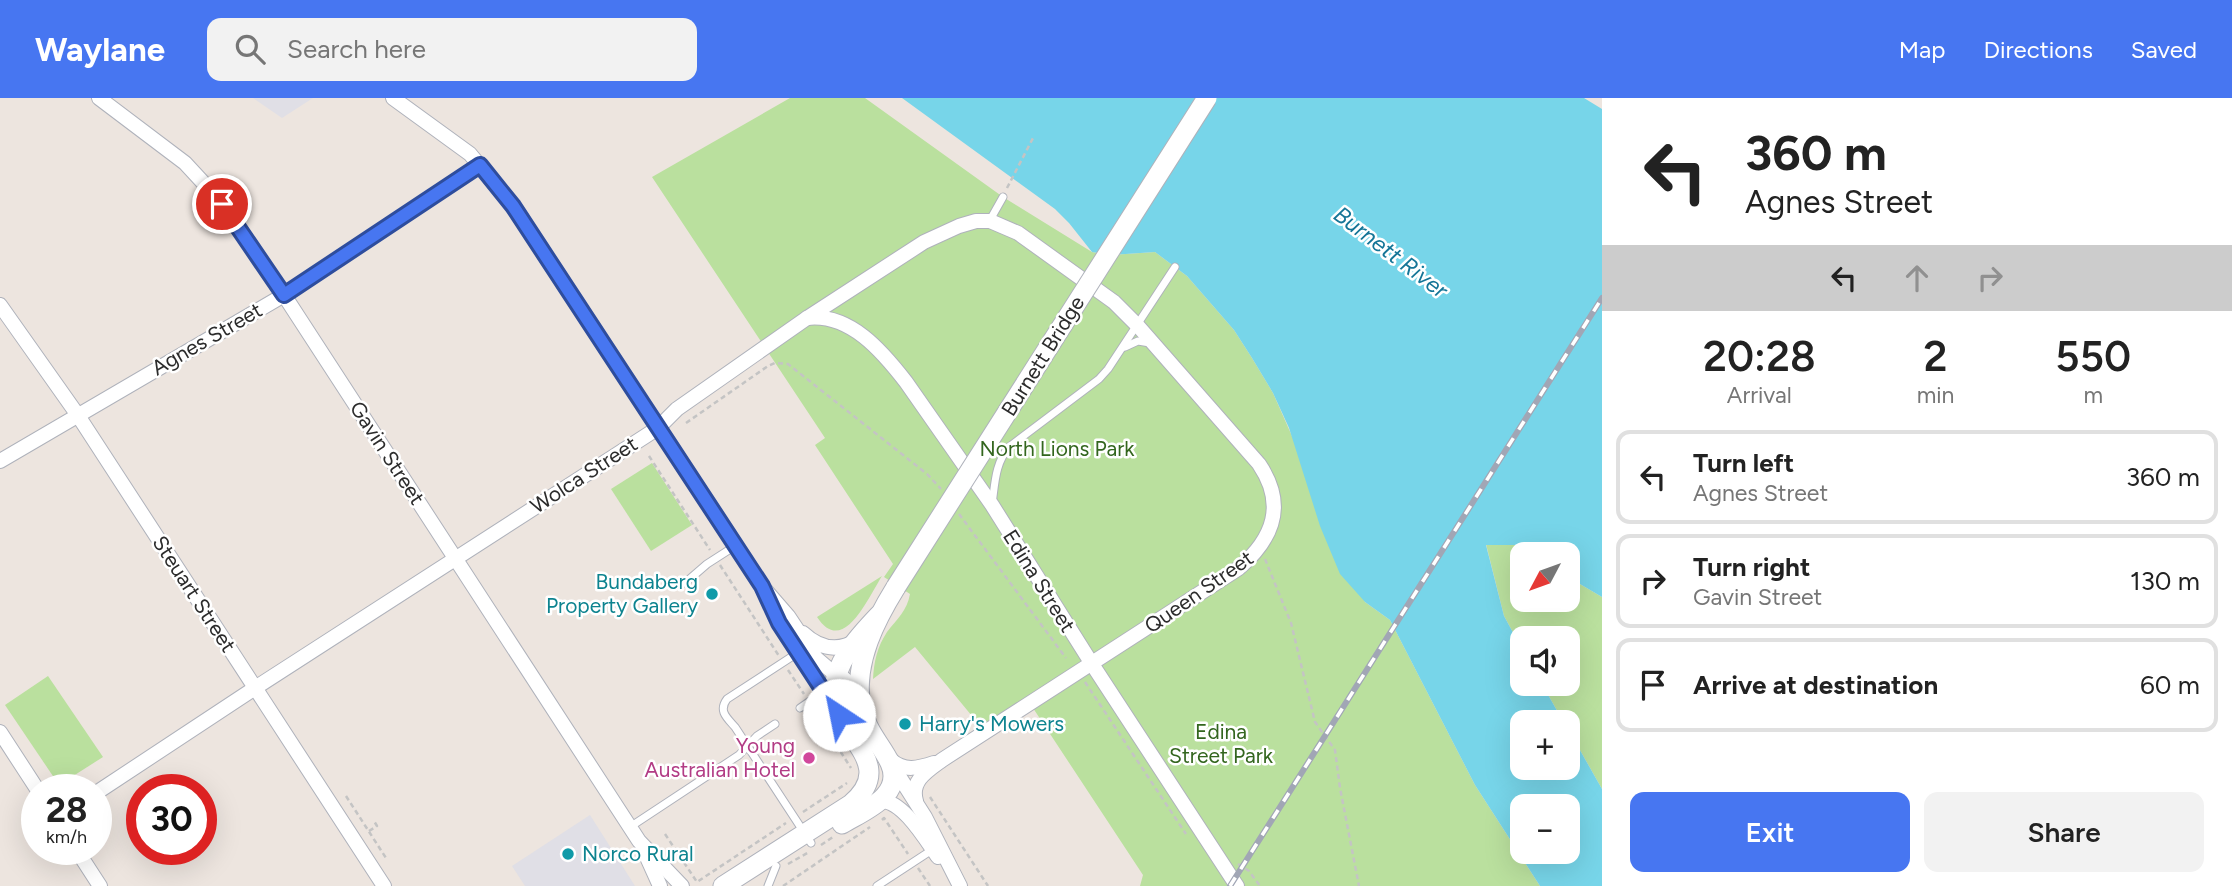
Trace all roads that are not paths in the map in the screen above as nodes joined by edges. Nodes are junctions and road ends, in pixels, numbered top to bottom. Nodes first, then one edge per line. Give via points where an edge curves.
1 (99, 98) edge
2 (393, 98) edge
3 (1207, 98) edge
4 (480, 165) junction
5 (1003, 197) road end
6 (990, 221) junction
7 (1175, 267) dead end
8 (857, 285) junction
9 (284, 295) junction
10 (0, 305) edge
11 (807, 318) junction
12 (1138, 326) junction
13 (857, 331) junction
14 (1159, 350) junction
15 (1120, 352) junction
16 (77, 414) junction
17 (658, 428) junction
18 (0, 461) edge
19 (996, 471) junction
20 (971, 475) junction
21 (992, 505) junction
22 (736, 546) junction
23 (456, 558) junction
24 (685, 583) dead end
25 (762, 586) junction
26 (879, 615) junction
27 (788, 616) junction
28 (857, 640) junction
29 (799, 652) junction
30 (1092, 664) junction
31 (837, 676) junction
32 (255, 688) junction
33 (824, 692) junction
34 (860, 702) junction
35 (800, 708) dead end
36 (839, 715) junction
37 (775, 724) dead end
38 (0, 732) edge
39 (747, 746) junction
40 (880, 755) junction
41 (942, 760) junction
42 (27, 774) edge
43 (112, 782) edge
44 (923, 799) junction
45 (880, 801) junction
46 (630, 827) junction
47 (804, 832) junction
48 (639, 841) junction
49 (936, 847) junction
50 (86, 865) edge
51 (776, 866) junction
52 (100, 886) edge
53 (384, 886) edge
54 (660, 886) edge
55 (682, 886) edge
56 (723, 886) edge
57 (747, 886) edge
58 (768, 886) edge
59 (877, 886) edge
60 (1237, 886) edge

1 - 9 street, Gavin Street via 205,182
2 - 4 street
3 - 26 main road, Burnett Bridge, bridge
4 - 9 street, Agnes Street
4 - 17 street via 513,206
5 - 6 lane
6 - 8 street, Wolca Street via 942,233
6 - 12 street via 1018,233 1114,302
7 - 12 lane
8 - 11 street, Wolca Street
8 - 13 street via 844,299 842,311
9 - 16 street, Agnes Street
9 - 23 street, Gavin Street
10 - 16 street, Steuart Street
11 - 13 street, Edina Street via 830,318
11 - 17 street, Wolca Street
12 - 14 street, Queen Street
12 - 15 lane
13 - 20 street, Edina Street via 891,363
14 - 15 lane via 1138,341
14 - 30 street, Queen Street via 1266,475 1274,514 1258,551 1230,575
15 - 19 lane via 1099,379 1009,447
16 - 18 street, Agnes Street
16 - 32 street, Steuart Street
17 - 22 street
17 - 23 street, Wolca Street
19 - 20 lane via 992,481 984,484
19 - 21 lane
20 - 21 street, Edina Street
21 - 30 street, Edina Street
22 - 24 lane
22 - 25 street
23 - 32 street, Wolca Street
23 - 46 street, Gavin Street
25 - 27 street
25 - 29 street
26 - 28 main road, Burnett Bridge
26 - 34 main road, Burnett Bridge via 862,660
27 - 28 street via 824,647 846,646
27 - 31 street via 816,658
28 - 31 main road, Burnett Bridge
29 - 33 street
29 - 39 lane via 727,699 725,716
30 - 41 street, Queen Street
30 - 60 street, Edina Street
31 - 34 main road
31 - 36 main road, Burnett Bridge via 834,694
32 - 43 street, Wolca Street
32 - 53 street, Steuart Street
33 - 35 lane
33 - 36 street
34 - 40 main road
36 - 40 main road
37 - 39 lane
38 - 42 street
39 - 46 lane
39 - 47 lane
40 - 41 street, Queen Street via 906,768
40 - 44 street
40 - 45 main road via 892,783
40 - 47 main road via 862,793
41 - 44 street, Queen Street via 918,780 914,790
44 - 49 street
45 - 47 main road
45 - 49 street via 897,806
46 - 48 street, Gavin Street
47 - 51 main road
47 - 56 main road
48 - 54 street, Gavin Street
48 - 55 street, Gavin Street
49 - 59 lane
50 - 52 street
51 - 57 main road
51 - 58 lane

